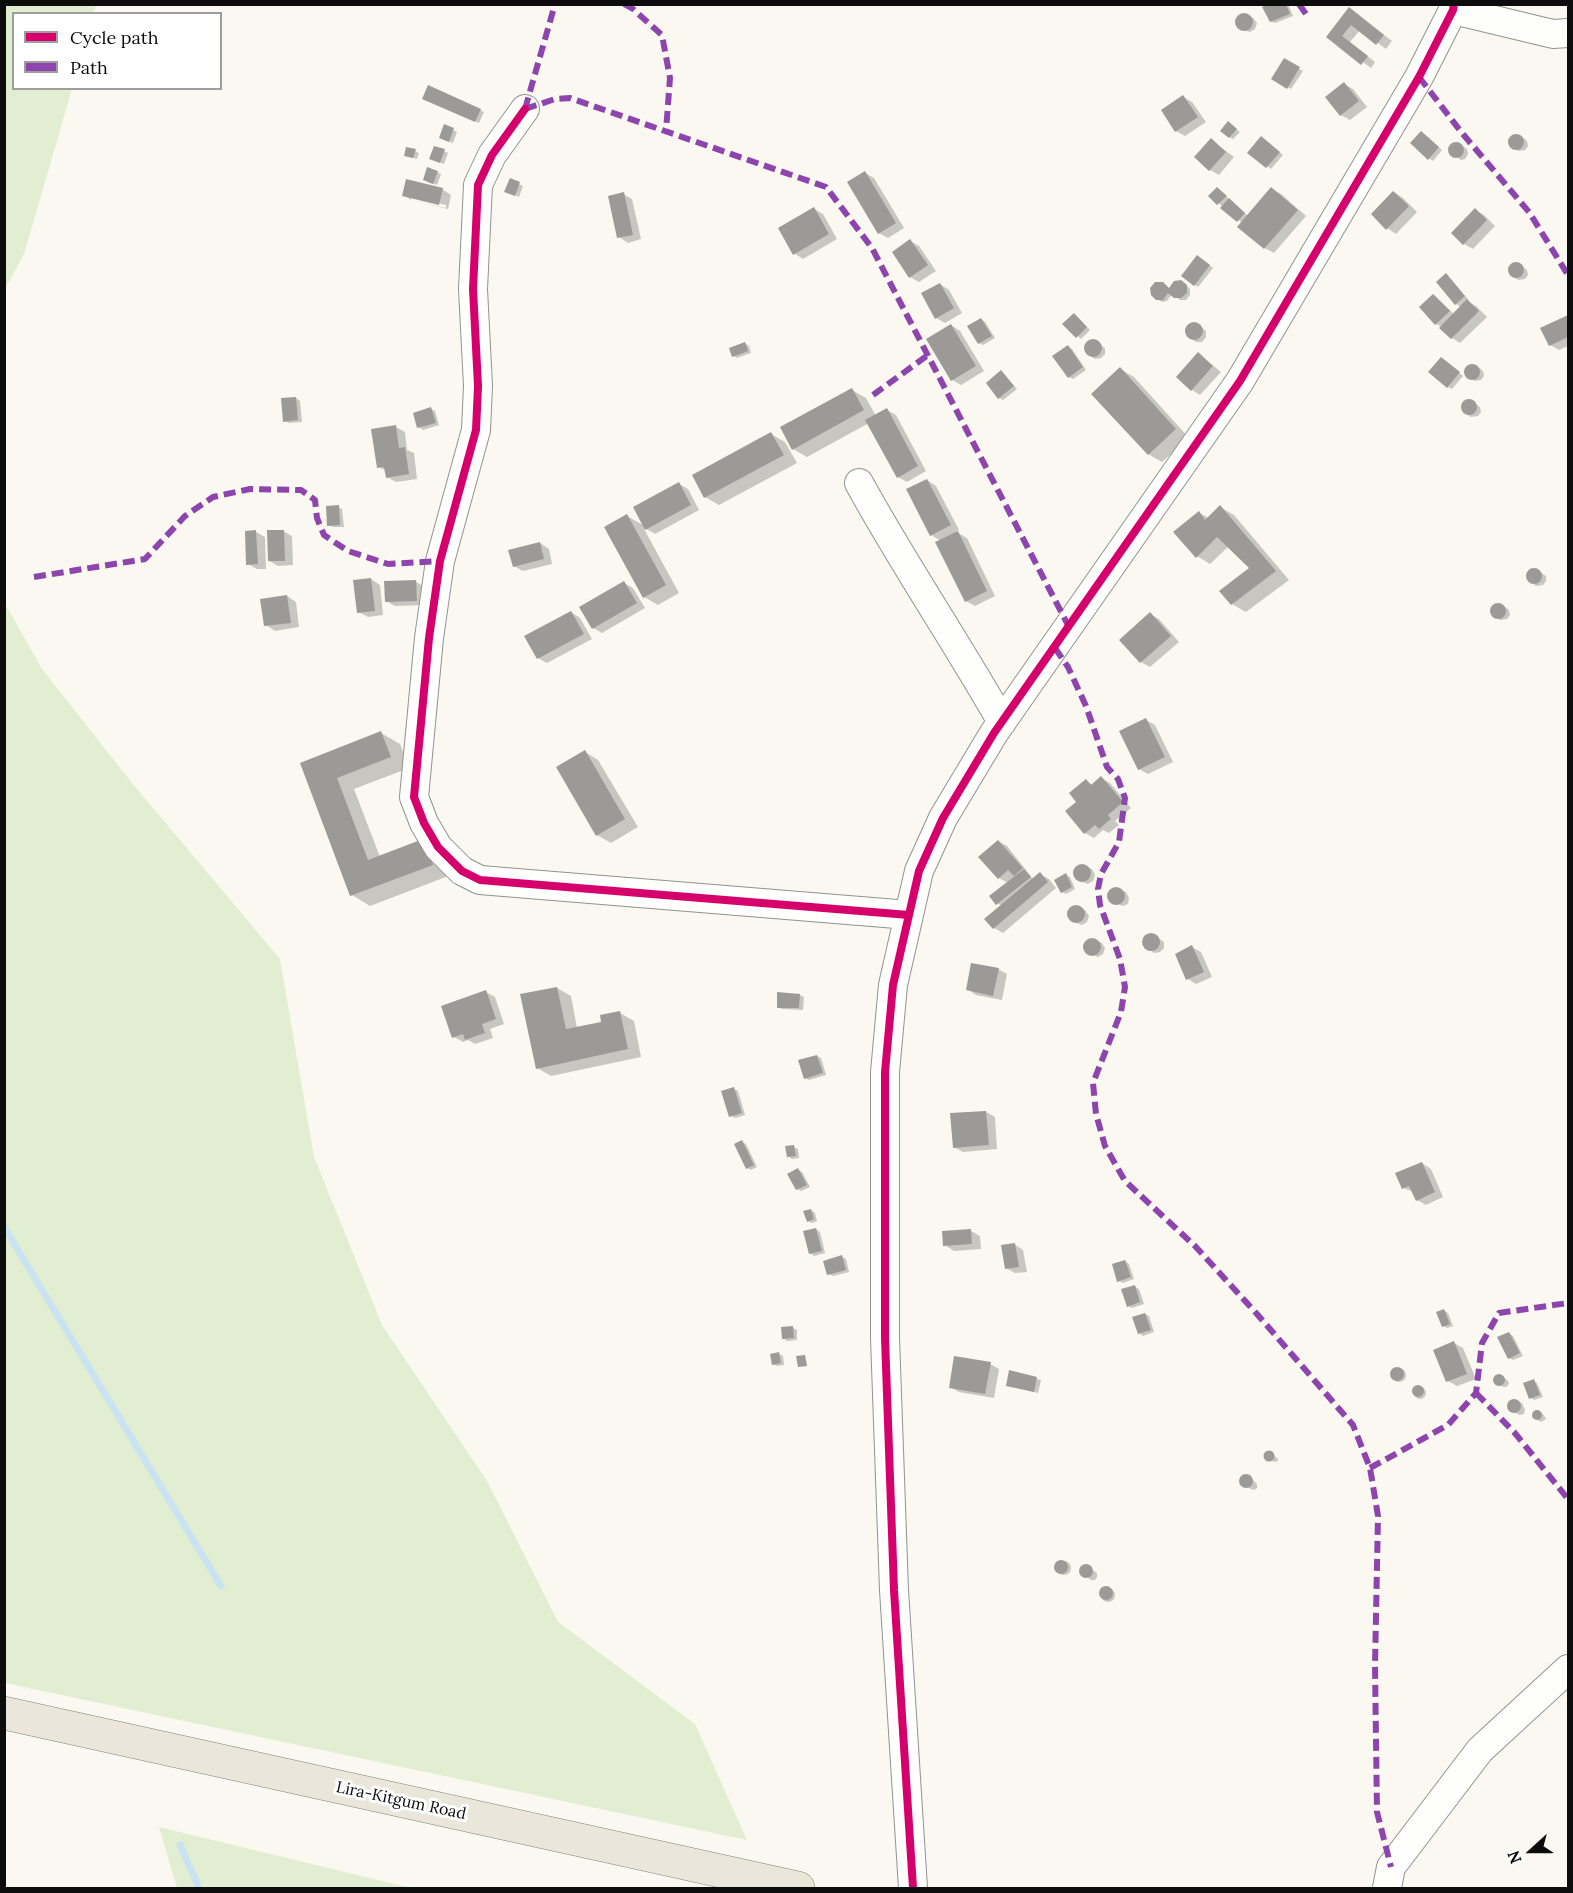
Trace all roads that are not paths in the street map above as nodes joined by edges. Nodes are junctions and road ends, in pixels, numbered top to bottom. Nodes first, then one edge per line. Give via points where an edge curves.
1 (1453, 7) edge
2 (1569, 33) edge
3 (525, 110) dead end
4 (859, 483) dead end
5 (1002, 722) junction
6 (909, 915) junction
7 (1569, 1669) edge
8 (4, 1713) edge
9 (798, 1888) edge
10 (913, 1888) edge
11 (1387, 1888) edge

1 - 2 street via 1553,34
1 - 5 street via 1419,77 1240,381
3 - 6 street via 492,155 478,185 473,289 476,429 440,561 429,638 414,797 424,823 438,847 462,871 480,880
4 - 5 street
5 - 6 street via 943,818 919,871
6 - 10 street via 893,986 885,1072 885,1315 894,1590
7 - 11 street via 1480,1750 1391,1867
8 - 9 main road, Lira-Kitgum Road

